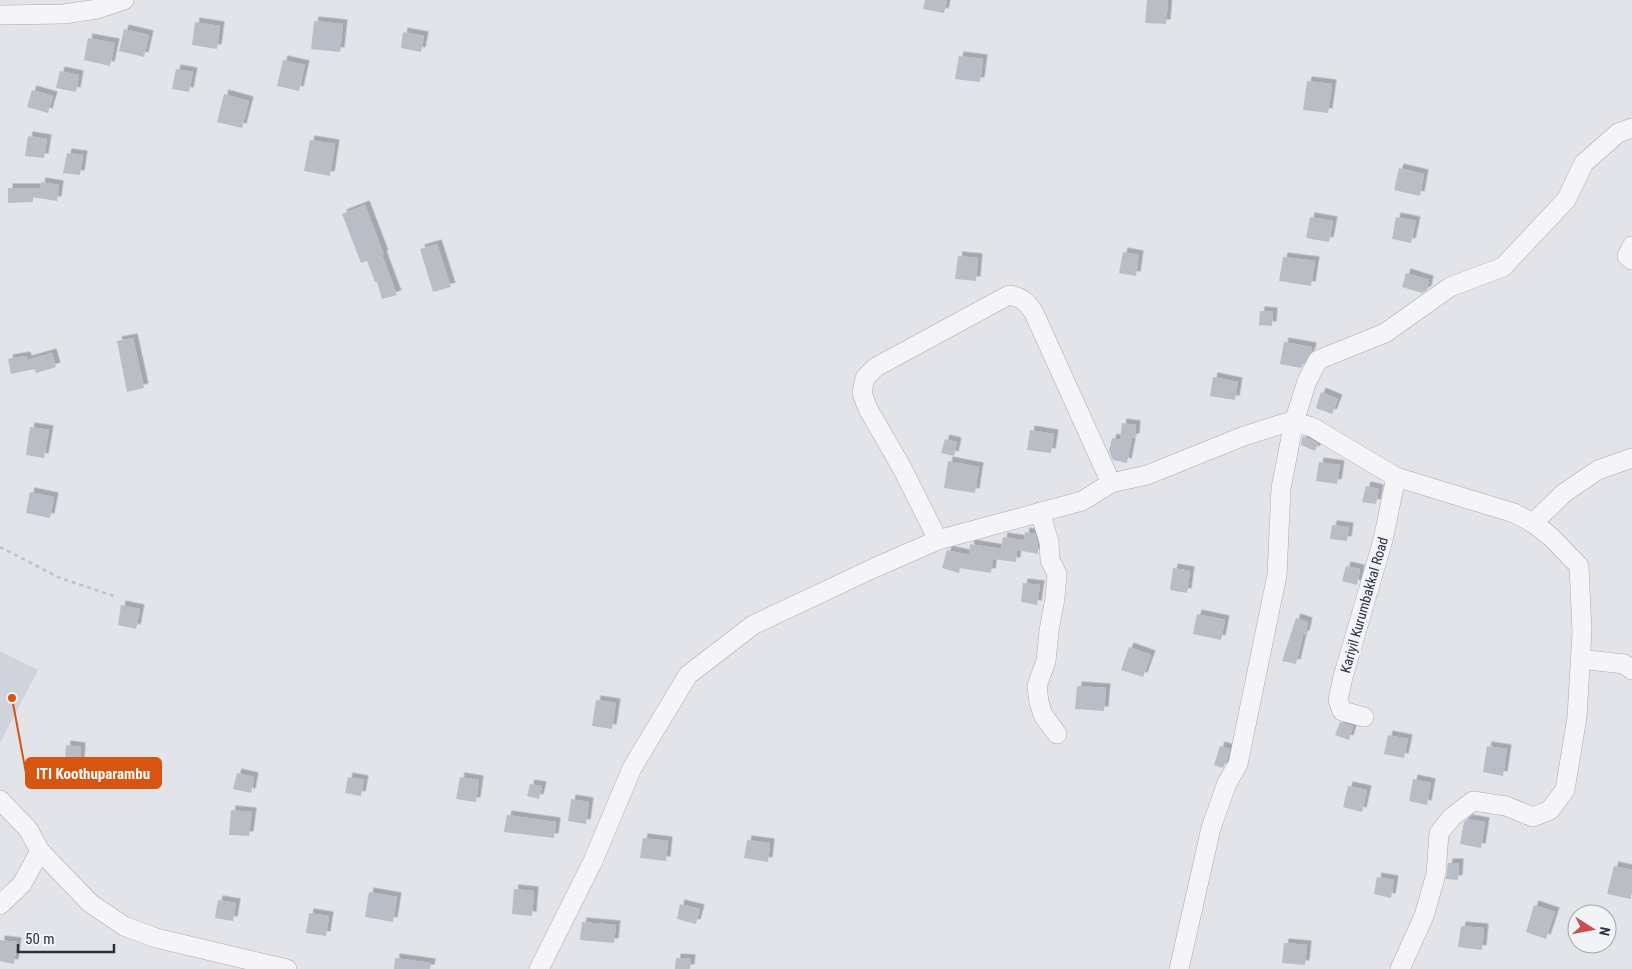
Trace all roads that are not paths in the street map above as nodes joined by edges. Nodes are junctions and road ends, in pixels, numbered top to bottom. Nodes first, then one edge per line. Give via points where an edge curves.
1 (124, 0) edge
2 (0, 15) edge
3 (1632, 128) edge
4 (1632, 246) edge
5 (1632, 260) edge
6 (1294, 422) junction
7 (1632, 458) edge
8 (1396, 477) junction
9 (1111, 484) junction
10 (1040, 512) junction
11 (1533, 523) junction
12 (938, 540) junction
13 (1580, 658) junction
14 (1632, 670) edge
15 (1364, 717) dead end
16 (1057, 734) dead end
17 (0, 800) edge
18 (40, 851) junction
19 (0, 906) edge
20 (287, 969) edge
21 (539, 969) edge
22 (1179, 969) edge
23 (1400, 969) edge

1 - 2 street via 97,9 64,14
3 - 6 street via 1618,133 1584,163 1566,200 1503,267 1450,287 1385,333 1318,360 1307,381
4 - 5 street via 1627,256
6 - 8 street via 1312,427
6 - 9 street via 1244,436 1147,475
6 - 22 street via 1281,488 1277,575 1240,755 1211,828
7 - 11 street via 1598,470 1564,493
8 - 11 street via 1514,513
8 - 15 street, Kariyil Kurumbakkal Road via 1383,540 1338,700 1342,711
9 - 10 street via 1082,501
9 - 12 street via 1034,314 1028,303 1018,296 1009,296 876,367 865,378 862,394 868,409
10 - 12 street
10 - 16 street via 1049,542 1050,560 1057,574 1046,661 1037,686 1043,715
11 - 13 street via 1579,566
12 - 21 street via 753,625 688,675 632,768 593,861
13 - 14 street via 1624,664
13 - 23 street via 1577,717 1565,790 1550,810 1532,817 1506,806 1473,801 1452,817 1439,834 1436,874 1424,916
17 - 18 street via 28,829
18 - 19 street via 22,884
18 - 20 street via 90,903 124,926 156,938

